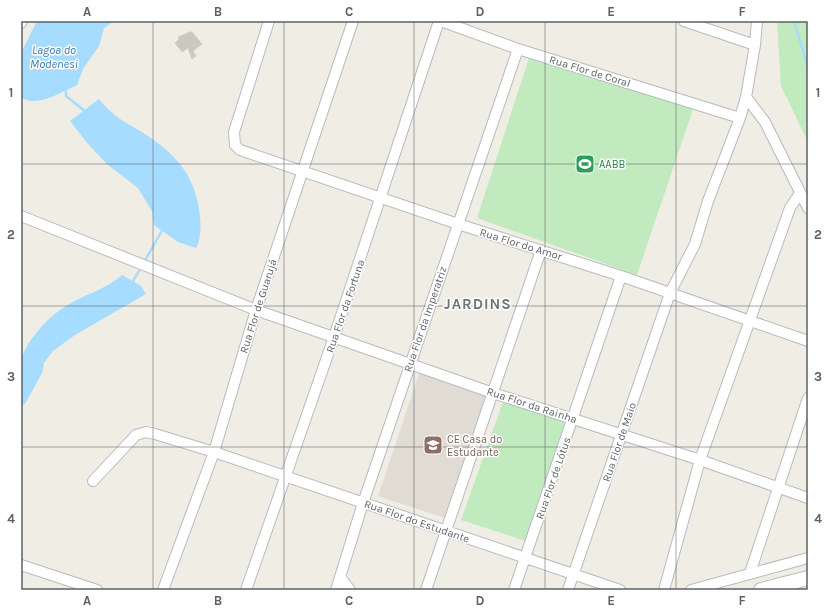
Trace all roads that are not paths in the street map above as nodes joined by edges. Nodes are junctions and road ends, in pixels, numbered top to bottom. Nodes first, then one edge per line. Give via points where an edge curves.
1 (269, 21) edge
2 (353, 21) edge
3 (440, 21) edge
4 (684, 21) edge
5 (757, 21) edge
6 (755, 45) junction
7 (518, 49) junction
8 (746, 97) junction
9 (740, 118) junction
10 (302, 172) junction
11 (800, 193) junction
12 (382, 197) junction
13 (808, 208) edge
14 (21, 216) edge
15 (458, 224) junction
16 (541, 250) junction
17 (621, 276) junction
18 (670, 293) junction
19 (256, 310) junction
20 (749, 320) junction
21 (334, 337) junction
22 (808, 341) edge
23 (410, 363) junction
24 (493, 393) junction
25 (808, 398) edge
26 (573, 418) junction
27 (622, 435) junction
28 (214, 452) junction
29 (700, 460) junction
30 (286, 477) junction
31 (93, 481) dead end
32 (779, 488) junction
33 (808, 498) edge
34 (362, 503) junction
35 (446, 531) junction
36 (525, 558) junction
37 (808, 558) edge
38 (21, 565) edge
39 (750, 573) junction
40 (573, 574) junction
41 (341, 578) junction
42 (808, 578) edge
43 (780, 587) edge
44 (96, 590) edge
45 (163, 590) edge
46 (246, 590) edge
47 (336, 590) edge
48 (350, 590) edge
49 (426, 590) edge
50 (514, 590) edge
51 (568, 590) edge
52 (620, 590) edge
53 (664, 590) edge
54 (691, 590) edge
55 (761, 590) edge

1 - 10 street, Rua Flor do Amor via 234,132 235,145 244,152
2 - 10 street, Rua Flor de Guarujá
3 - 7 street, Rua Flor de Coral
3 - 12 street, Rua Flor da Fortuna
4 - 6 street
5 - 6 street, Rua Flor de Maio
6 - 8 street, Rua Flor de Maio
7 - 9 street, Rua Flor de Coral
7 - 15 street, Rua Flor da Imperatriz
8 - 9 street, Rua Flor de Maio
8 - 11 street via 765,122
9 - 18 street, Rua Flor de Maio via 695,244
10 - 12 street, Rua Flor do Amor
10 - 19 street, Rua Flor de Guarujá
11 - 13 street
11 - 20 street via 790,208
12 - 15 street, Rua Flor do Amor
12 - 21 street, Rua Flor da Fortuna
14 - 19 street, Rua Flor da Rainha
15 - 16 street, Rua Flor do Amor
15 - 23 street, Rua Flor da Imperatriz
16 - 17 street, Rua Flor do Amor
16 - 24 street
17 - 18 street, Rua Flor do Amor
17 - 26 street, Rua Flor de Lótus
18 - 20 street, Rua Flor do Amor
18 - 27 street, Rua Flor de Maio
19 - 21 street, Rua Flor da Rainha
19 - 28 street, Rua Flor de Guarujá
20 - 22 street, Rua Flor do Amor
20 - 29 street
21 - 23 street, Rua Flor da Rainha
21 - 30 street, Rua Flor da Fortuna
23 - 24 street, Rua Flor da Rainha
23 - 34 street, Rua Flor da Imperatriz
24 - 26 street, Rua Flor da Rainha
24 - 35 street
25 - 32 street
26 - 27 street, Rua Flor da Rainha
26 - 36 street, Rua Flor de Lótus
27 - 29 street, Rua Flor da Rainha
27 - 40 street, Rua Flor de Maio
28 - 30 street, Rua Flor do Estudante
28 - 31 street, Rua Flor do Estudante via 155,434 141,433 132,438
28 - 45 street, Rua Flor de Guarujá
29 - 32 street, Rua Flor da Rainha
29 - 53 street
30 - 34 street, Rua Flor do Estudante
30 - 46 street, Rua Flor da Fortuna
32 - 33 street, Rua Flor da Rainha
32 - 39 street
34 - 35 street, Rua Flor do Estudante
34 - 41 street, Rua Flor da Imperatriz
35 - 36 street, Rua Flor do Estudante
35 - 49 street
36 - 40 street, Rua Flor do Estudante
36 - 50 street, Rua Flor de Lótus
37 - 39 street
38 - 44 street
39 - 54 street
40 - 51 street, Rua Flor de Maio
40 - 52 street, Rua Flor do Estudante
41 - 47 street, Rua Flor da Imperatriz
41 - 48 street
42 - 43 main road
43 - 55 main road

